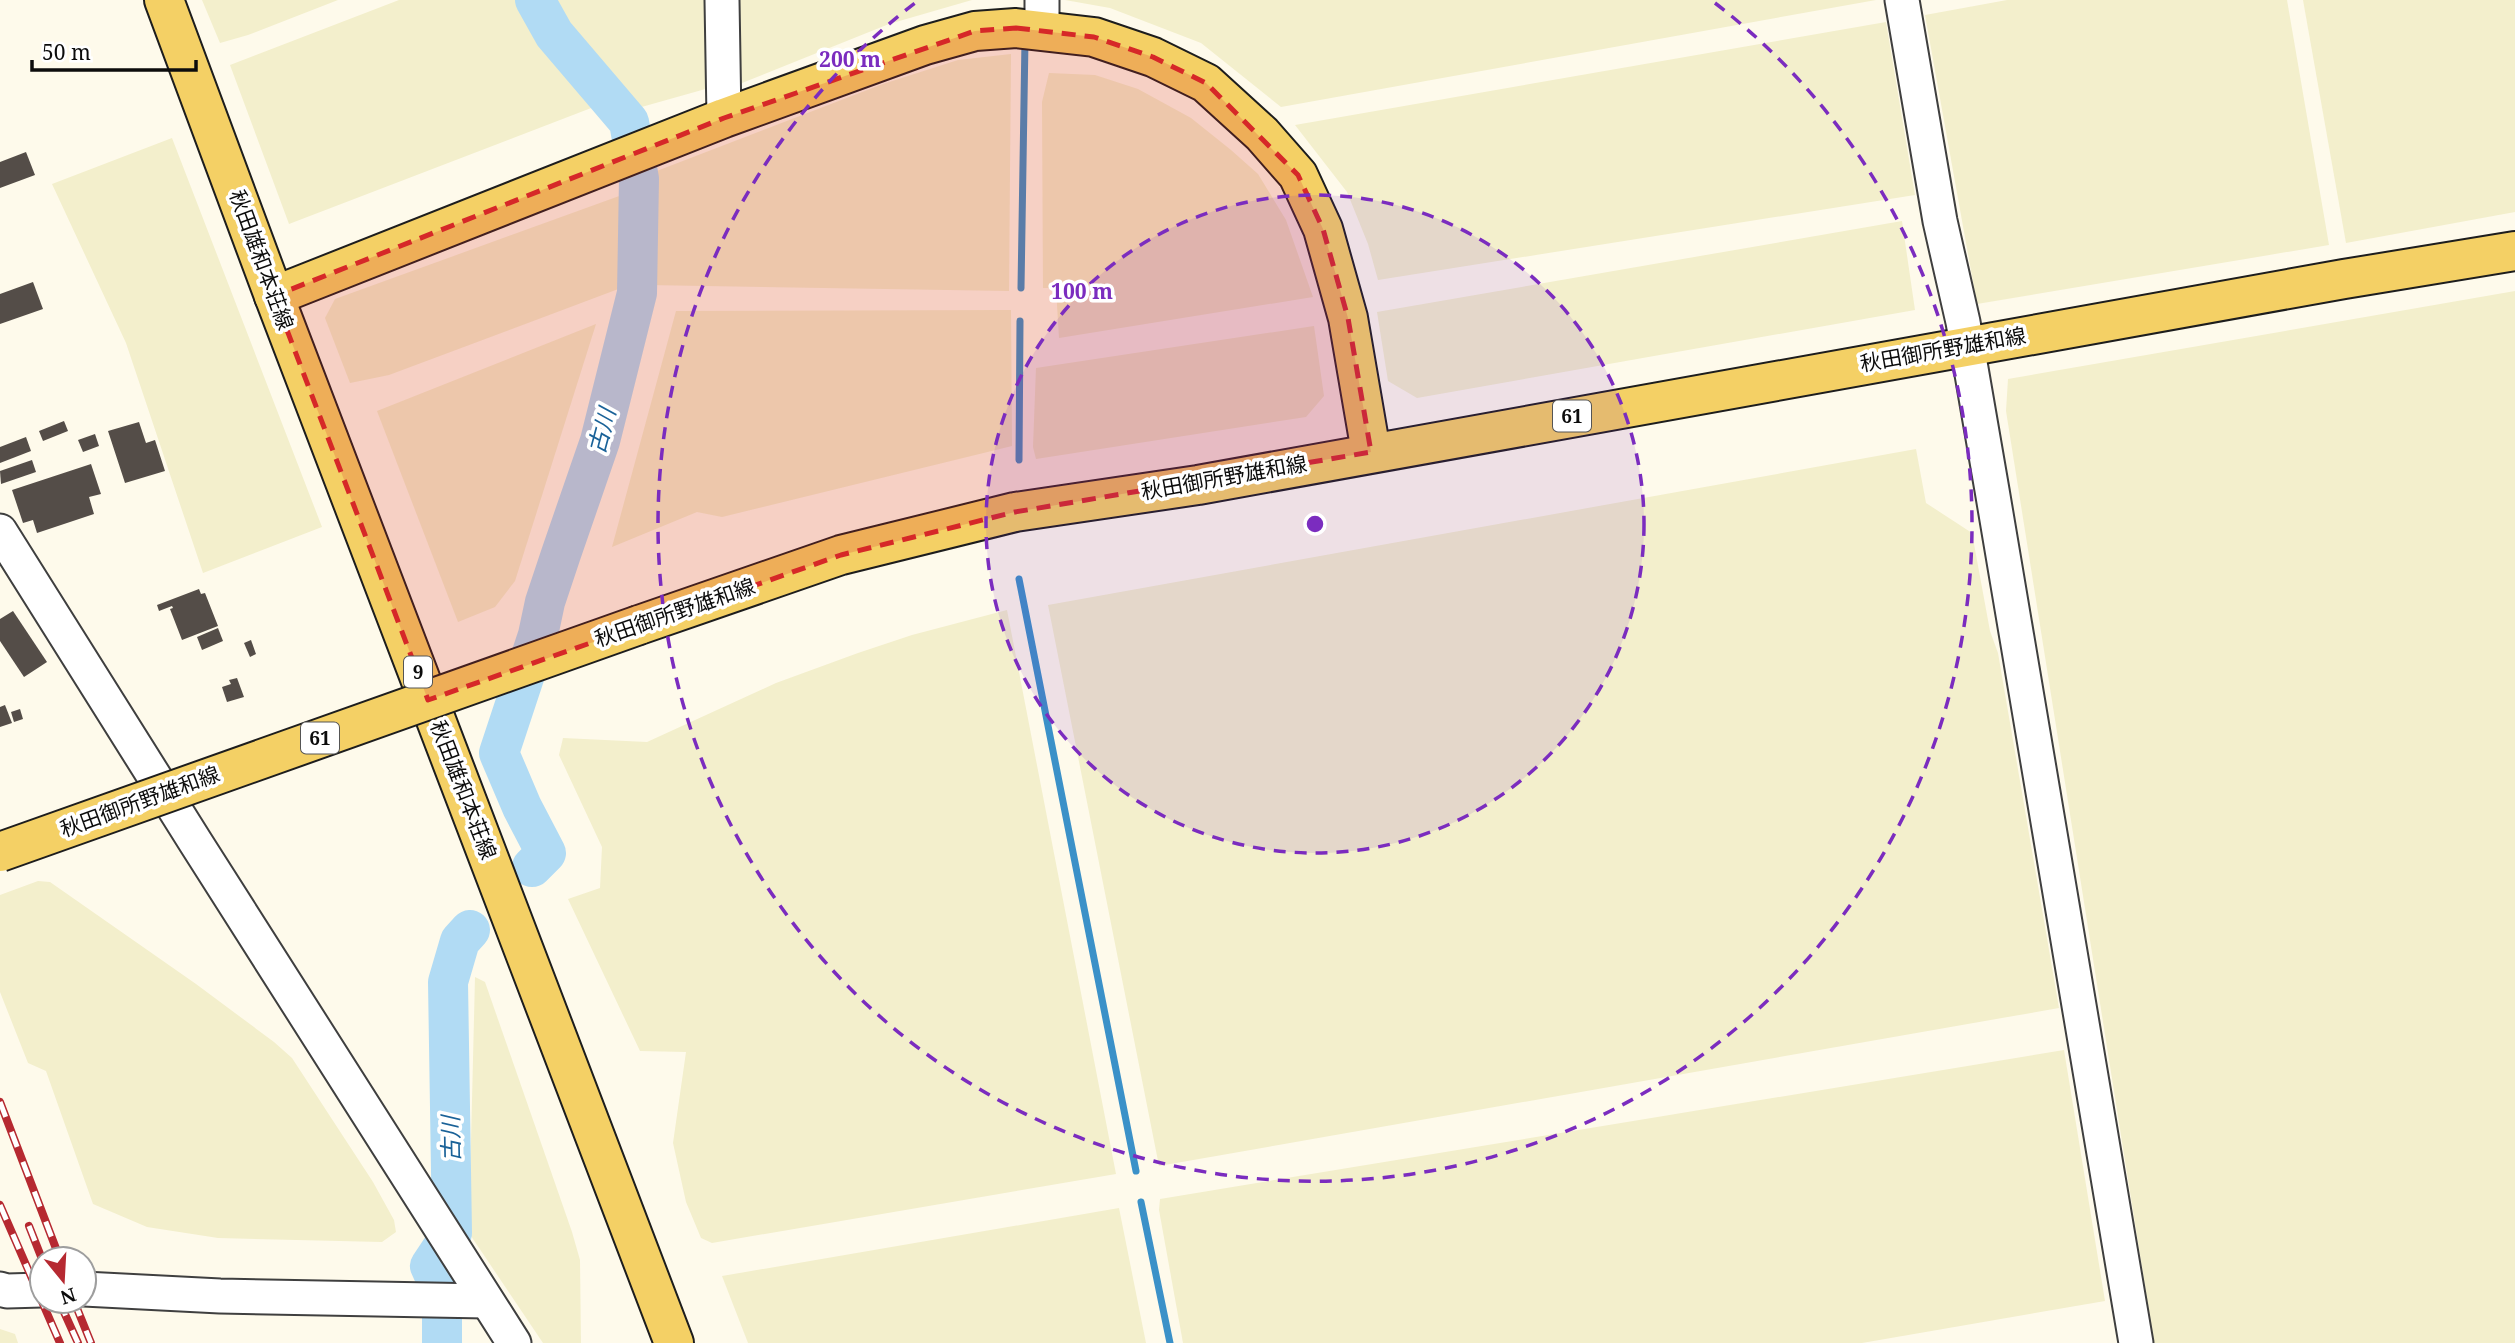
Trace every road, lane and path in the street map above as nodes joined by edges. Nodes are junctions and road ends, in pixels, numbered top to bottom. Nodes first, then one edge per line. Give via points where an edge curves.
1 (164, 0) edge
2 (722, 0) edge
3 (1902, 0) edge
4 (1035, 22) edge
5 (724, 118) junction
6 (2515, 251) edge
7 (274, 296) junction
8 (1967, 346) junction
9 (1371, 452) junction
10 (0, 531) edge
11 (0, 852) edge
12 (0, 1289) edge
13 (28, 1290) edge
14 (98, 1290) edge
15 (460, 1301) junction
16 (514, 1343) edge
17 (674, 1343) edge
18 (2136, 1343) edge

1 - 7 main road, 秋田雄和本荘線 / 9
2 - 5 street
3 - 8 street
4 - 5 main road via 925,45
4 - 9 main road via 1153,57 1206,83 1262,134 1298,175 1323,229 1348,318
5 - 7 main road
6 - 8 main road, 秋田御所野雄和線 / 61
7 - 17 main road, 秋田雄和本荘線 / 9
8 - 9 main road, 秋田御所野雄和線 / 61
8 - 18 street
9 - 11 main road, 秋田御所野雄和線 / 61, bridge via 1198,485 1015,512 841,555
10 - 15 street via 458,1256
12 - 13 street
14 - 15 street
15 - 16 street

